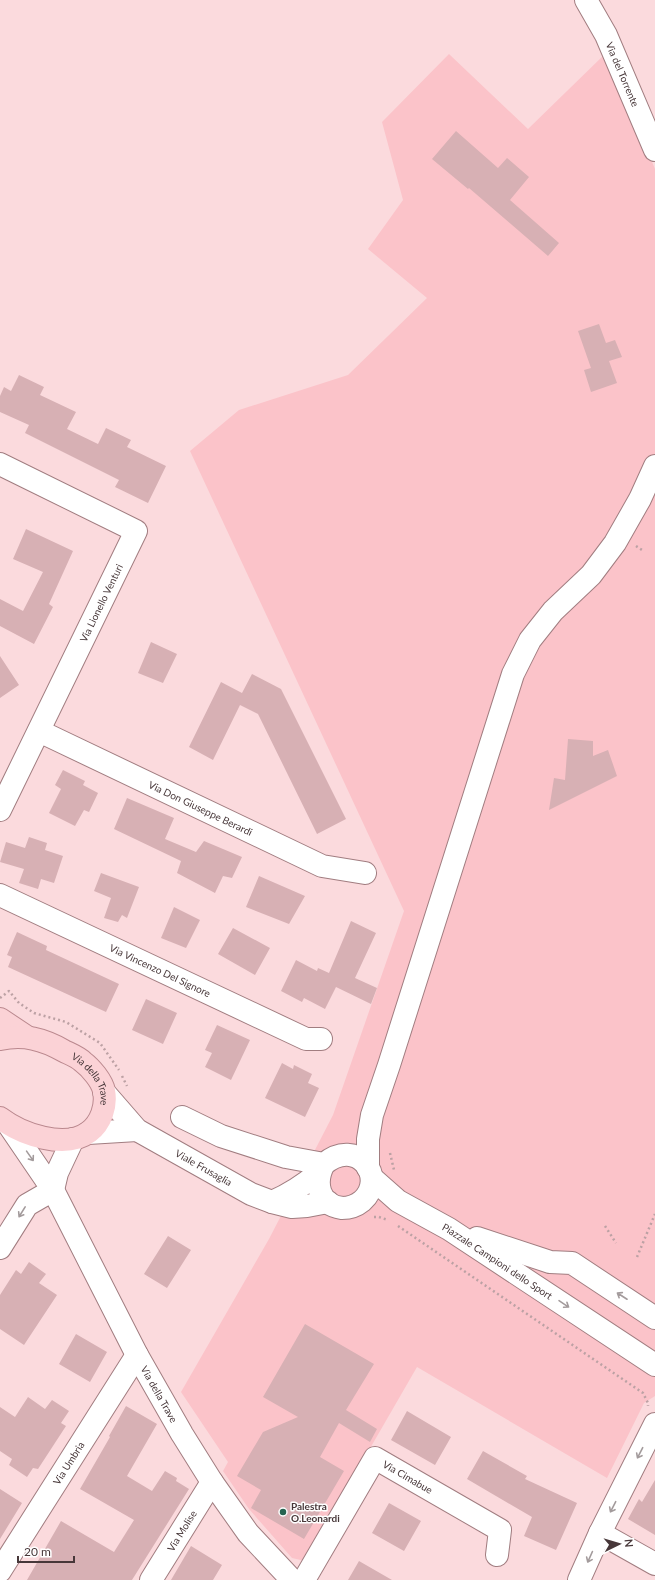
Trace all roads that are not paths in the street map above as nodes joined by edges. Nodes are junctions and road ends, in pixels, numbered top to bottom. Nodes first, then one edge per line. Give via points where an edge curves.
1 (586, 0) edge
2 (655, 150) edge
3 (0, 464) edge
4 (655, 466) edge
5 (39, 731) junction
6 (0, 810) edge
7 (365, 873) dead end
8 (0, 895) edge
9 (0, 1019) edge
10 (27, 1037) junction
11 (0, 1039) edge
12 (321, 1039) dead end
13 (104, 1092) junction
14 (372, 1115) junction
15 (182, 1117) dead end
16 (4, 1121) edge
17 (137, 1130) junction
18 (81, 1136) junction
19 (328, 1164) junction
20 (370, 1173) junction
21 (53, 1190) junction
22 (398, 1201) junction
23 (272, 1202) junction
24 (328, 1202) junction
25 (358, 1205) junction
26 (449, 1229) junction
27 (0, 1248) edge
28 (655, 1318) edge
29 (137, 1355) junction
30 (655, 1365) edge
31 (651, 1417) edge
32 (212, 1482) junction
33 (600, 1533) junction
34 (497, 1555) dead end
35 (655, 1564) edge
36 (0, 1571) edge
37 (151, 1580) edge
38 (292, 1580) edge
39 (304, 1580) edge
40 (579, 1580) edge

1 - 2 street, Via del Torrente via 606,35
3 - 5 street, Via Lionello Venturi via 136,531
4 - 14 street via 616,543 591,575 553,611 530,640 513,674
5 - 6 street, Via Lionello Venturi
5 - 7 street, Via Don Giuseppe Berardi via 322,866
8 - 12 street, Via Vincenzo Del Signore via 306,1039
9 - 10 main road, Via della Trave
10 - 11 main road, Via della Trave
10 - 13 main road, Via della Trave via 54,1045 83,1061 98,1078
13 - 17 street, Viale Frusaglia
13 - 18 main road, Via della Trave via 104,1108 98,1123
14 - 19 street via 358,1137
14 - 20 street via 368,1140
15 - 19 street, Viale Frusaglia via 221,1136 286,1157
16 - 18 main road, Via della Trave via 32,1135 52,1139
16 -> 21 street, Via della Trave
17 - 18 street
17 - 23 street, Viale Frusaglia via 251,1194
18 - 21 street, Via della Trave via 56,1173
19 - 20 street, Viale Frusaglia via 352,1155 362,1160
19 - 23 street via 303,1186
19 - 24 street via 318,1184 321,1194
20 - 22 street, Viale Frusaglia
20 - 25 street via 371,1189
21 -> 27 street via 27,1205
21 - 29 street, Via della Trave
22 - 25 street, Viale Frusaglia
22 - 26 street, Viale Frusaglia
23 - 24 street, Viale Frusaglia via 292,1207
24 - 25 street, Viale Frusaglia via 337,1207
28 -> 26 street, Piazzale Campioni dello Sport via 572,1263 550,1262
26 -> 30 street, Piazzale Campioni dello Sport
29 - 32 street, Via della Trave
29 - 36 street, Via Umbria
31 -> 33 street
32 - 37 street, Via Molise
32 - 38 street, Via della Trave via 248,1533
33 - 35 street
33 -> 40 street
34 - 39 street, Via Cimabue via 500,1530 375,1458

